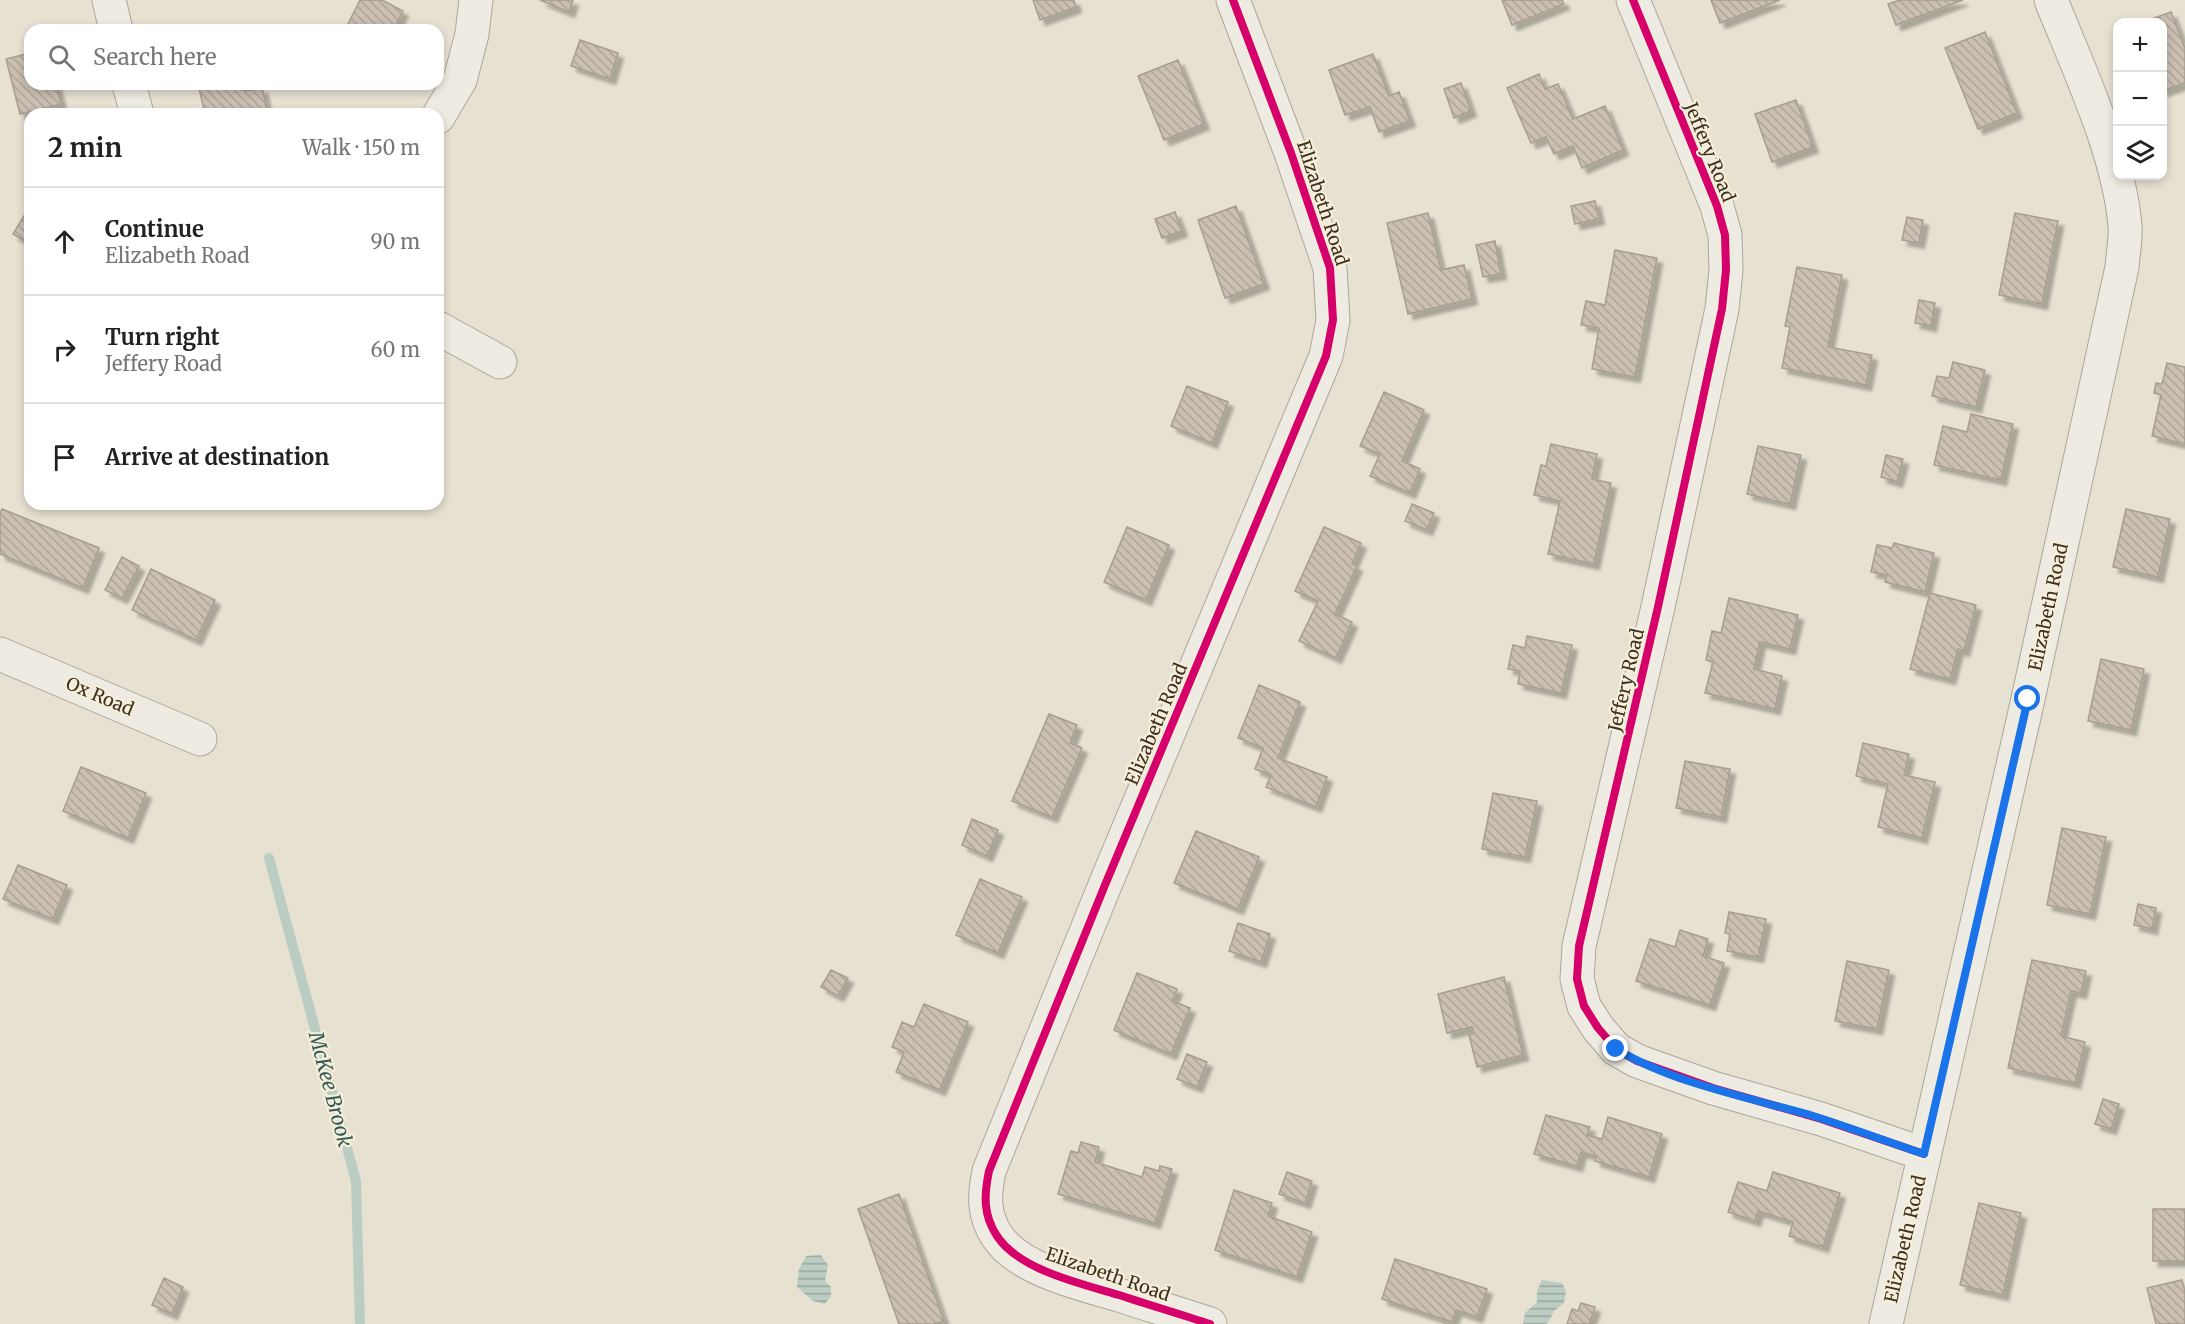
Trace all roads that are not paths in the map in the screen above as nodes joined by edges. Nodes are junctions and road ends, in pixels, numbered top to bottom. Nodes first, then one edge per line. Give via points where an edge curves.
1 (109, 0) edge
2 (476, 0) edge
3 (1233, 0) edge
4 (1633, 0) edge
5 (2051, 0) edge
6 (115, 24) edge
7 (131, 90) edge
8 (135, 108) edge
9 (443, 108) edge
10 (444, 331) edge
11 (500, 362) dead end
12 (0, 654) edge
13 (200, 739) dead end
14 (1924, 1154) junction
15 (1210, 1324) edge
16 (1886, 1324) edge

1 - 6 street
2 - 9 street via 460,80
3 - 15 street, Elizabeth Road via 1292,153 1330,268 1334,320 1326,356 1105,885 989,1171 984,1193 988,1216 998,1238 1020,1258 1048,1273
4 - 14 street, Jeffery Road via 1717,206 1725,235 1726,270 1722,309 1661,596 1579,946 1577,979 1584,1006 1598,1028 1616,1049 1637,1061
5 - 14 street, Elizabeth Road via 2118,179 2126,227 2122,267
7 - 8 street
10 - 11 street
12 - 13 street, Ox Road
14 - 16 street, Elizabeth Road

